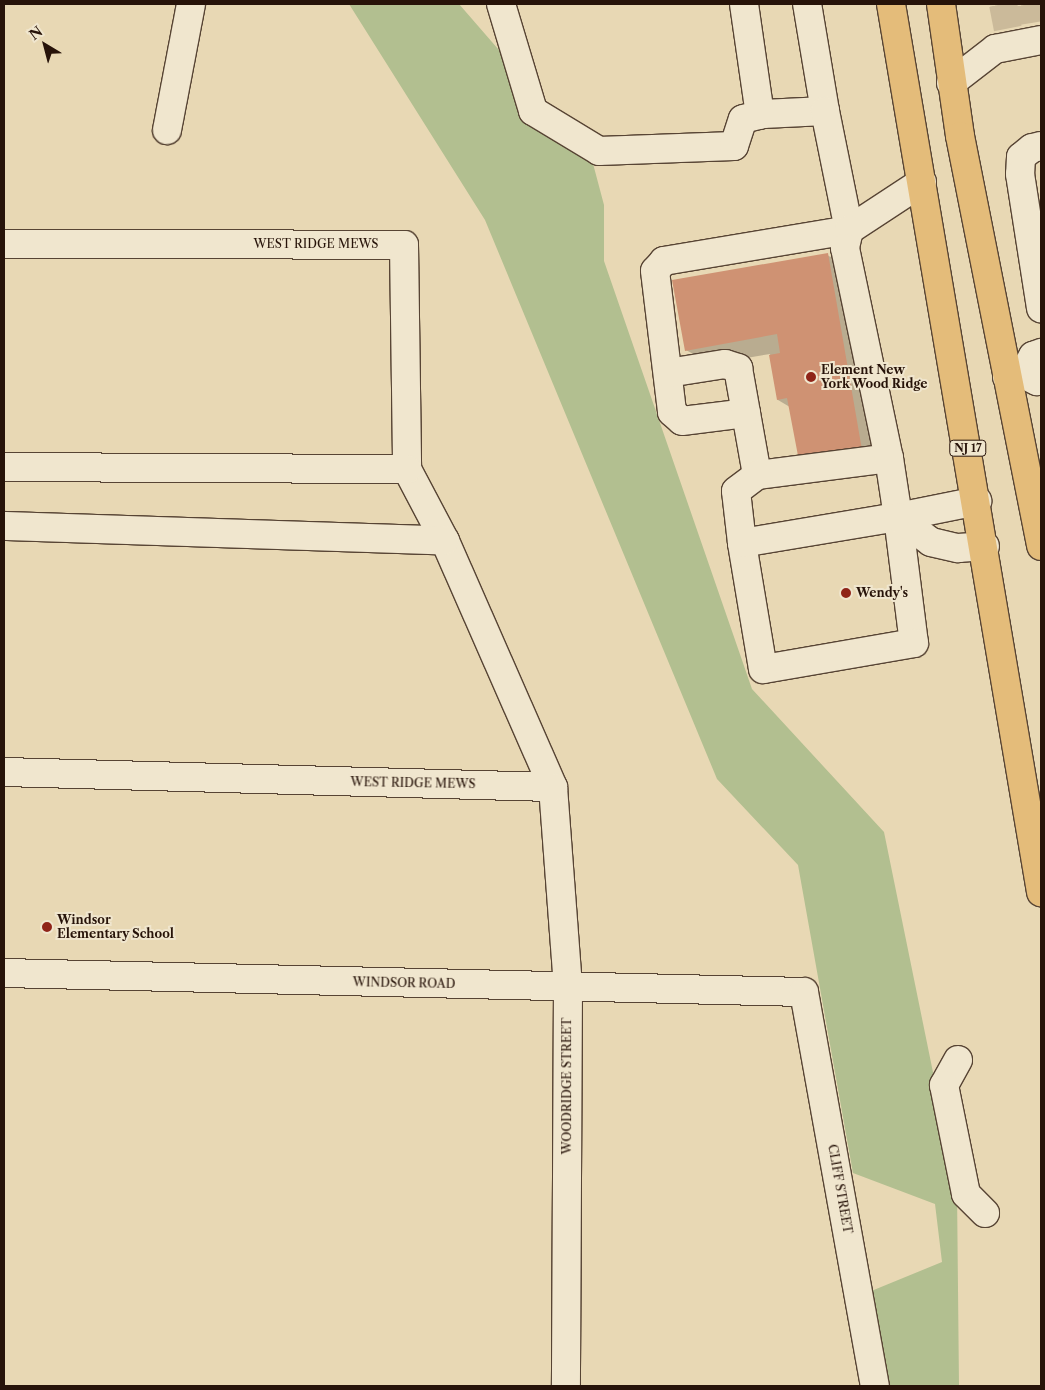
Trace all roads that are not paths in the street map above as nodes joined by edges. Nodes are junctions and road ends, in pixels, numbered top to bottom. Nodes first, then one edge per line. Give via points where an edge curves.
1 (191, 4) edge
2 (501, 4) edge
3 (744, 4) edge
4 (807, 4) edge
5 (891, 4) edge
6 (941, 4) edge
7 (1026, 36) edge
8 (951, 83) junction
9 (825, 111) junction
10 (760, 115) junction
11 (167, 130) dead end
12 (1041, 146) edge
13 (922, 182) junction
14 (849, 230) junction
15 (4, 244) edge
16 (1041, 308) edge
17 (1041, 354) edge
18 (668, 374) junction
19 (1024, 377) edge
20 (746, 413) junction
21 (889, 458) junction
22 (4, 467) edge
23 (407, 469) junction
24 (757, 476) junction
25 (977, 501) junction
26 (1033, 508) junction
27 (898, 517) junction
28 (4, 526) edge
29 (445, 541) junction
30 (742, 543) junction
31 (985, 546) junction
32 (1041, 546) edge
33 (1041, 562) edge
34 (4, 772) edge
35 (553, 787) junction
36 (1041, 892) edge
37 (4, 972) edge
38 (568, 987) junction
39 (804, 992) joint
40 (958, 1060) dead end
41 (985, 1213) dead end
42 (566, 1386) edge
43 (875, 1386) edge

1 - 11 street
2 - 10 street via 533,111 600,151 734,146 743,119
3 - 10 street
4 - 9 street
5 - 13 highway, NJ 17
6 - 8 highway
7 - 8 street via 995,49
8 - 19 highway
9 - 10 street
9 - 14 street
12 - 16 street via 1032,148 1021,157 1020,174
13 - 14 street
13 - 25 highway, NJ 17
14 - 18 street via 664,261 655,271
14 - 21 street via 845,248
15 - 23 street, WEST RIDGE MEWS via 404,245
17 - 19 street via 1032,356
18 - 20 street via 672,412 682,421
18 - 20 street via 724,364 738,368
19 - 26 highway
20 - 24 street
21 - 24 street
21 - 27 street
22 - 23 street
23 - 29 street, WEST RIDGE MEWS
24 - 30 street via 736,491
25 - 27 street
25 - 31 highway, NJ 17
26 - 32 highway
26 - 33 highway
27 - 30 street
27 - 30 street via 914,643 764,669
27 - 31 street via 932,542 958,548
28 - 29 street
29 - 35 street, WEST RIDGE MEWS
31 - 36 highway, NJ 17
34 - 35 street, WEST RIDGE MEWS
35 - 38 street, WOODRIDGE STREET
37 - 38 street, WINDSOR ROAD
38 - 39 street, WINDSOR ROAD
38 - 42 street, WOODRIDGE STREET
39 - 43 street, CLIFF STREET
40 - 41 street via 944,1085 966,1194

